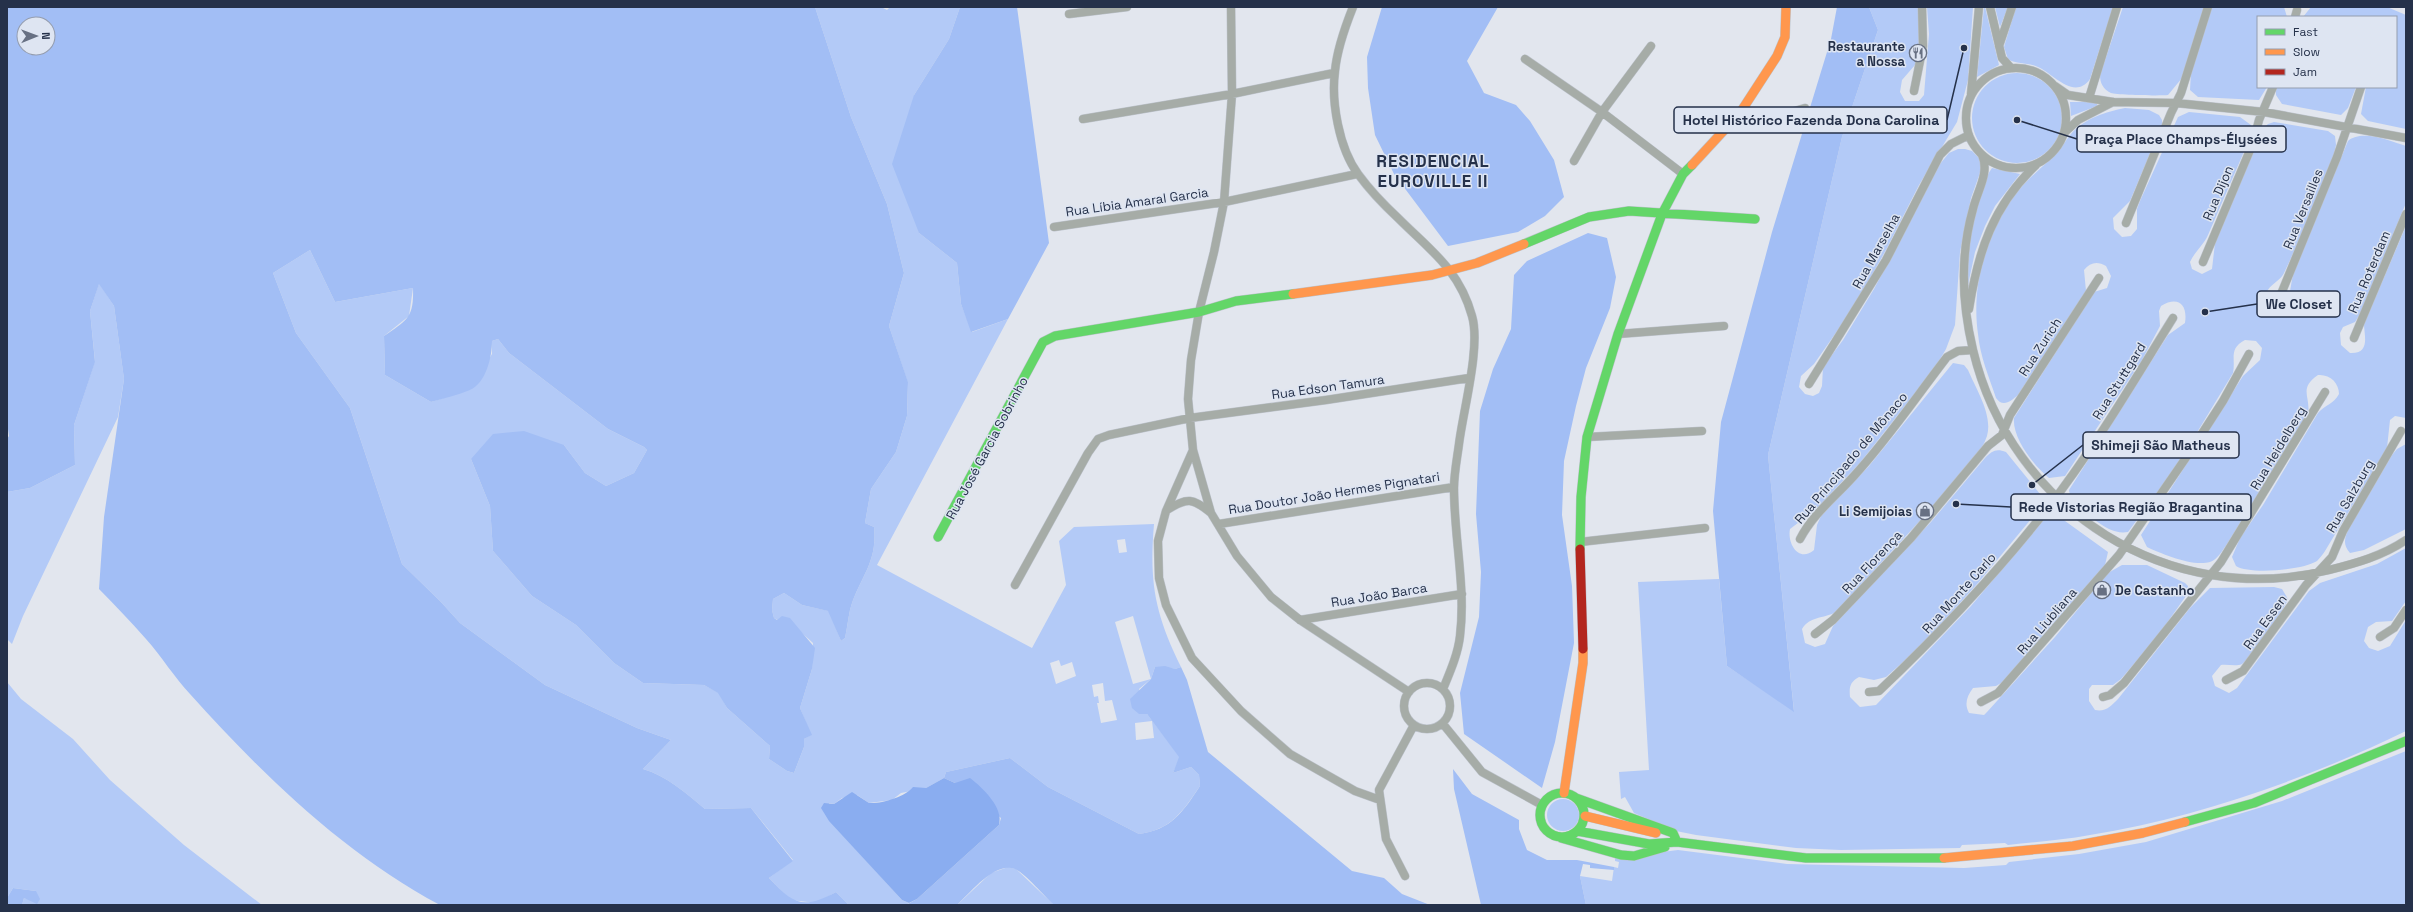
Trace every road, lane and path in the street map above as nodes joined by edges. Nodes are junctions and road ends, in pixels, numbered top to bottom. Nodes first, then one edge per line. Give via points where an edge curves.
1 (1127, 7) edge
2 (1231, 7) edge
3 (1353, 7) edge
4 (1786, 7) edge
5 (1922, 7) edge
6 (1978, 7) edge
7 (1990, 7) edge
8 (2012, 7) edge
9 (2117, 7) edge
10 (2208, 7) edge
11 (1069, 14) dead end
12 (1651, 46) dead end
13 (1998, 47) junction
14 (1525, 59) dead end
15 (2011, 68) junction
16 (1334, 72) junction
17 (2054, 86) junction
18 (2273, 88) edge
19 (2361, 88) edge
20 (1914, 91) dead end
21 (1232, 94) junction
22 (1971, 94) junction
23 (2089, 98) junction
24 (2113, 102) junction
25 (2176, 103) junction
26 (1805, 108) dead end
27 (1602, 112) junction
28 (2264, 112) junction
29 (1740, 114) junction
30 (1083, 119) dead end
31 (2347, 126) junction
32 (2063, 134) junction
33 (1969, 135) junction
34 (2406, 138) edge
35 (1982, 155) junction
36 (1574, 161) dead end
37 (2040, 162) junction
38 (1357, 174) junction
39 (1683, 174) junction
40 (1224, 202) junction
41 (1662, 214) junction
42 (2406, 214) edge
43 (1755, 219) dead end
44 (2126, 223) dead end
45 (1054, 227) dead end
46 (2203, 262) dead end
47 (1452, 271) junction
48 (2099, 278) dead end
49 (2279, 299) dead end
50 (1199, 312) junction
51 (1968, 315) junction
52 (2174, 318) dead end
53 (1724, 326) dead end
54 (1618, 334) junction
55 (2354, 338) dead end
56 (1973, 350) junction
57 (2248, 354) dead end
58 (1469, 378) junction
59 (1809, 384) dead end
60 (2325, 392) dead end
61 (1190, 418) junction
62 (2004, 430) junction
63 (1702, 431) dead end
64 (2401, 431) dead end
65 (1587, 437) junction
66 (1193, 450) junction
67 (1454, 487) junction
68 (2056, 496) junction
69 (1166, 510) junction
70 (1211, 513) junction
71 (1219, 524) junction
72 (1706, 528) dead end
73 (938, 537) dead end
74 (1800, 539) dead end
75 (2406, 540) edge
76 (1580, 542) junction
77 (2124, 548) junction
78 (2319, 573) junction
79 (2211, 575) junction
80 (1015, 585) dead end
81 (1462, 594) junction
82 (2406, 610) edge
83 (1300, 620) junction
84 (1815, 634) dead end
85 (2380, 637) dead end
86 (2226, 680) dead end
87 (1443, 689) junction
88 (1409, 692) junction
89 (1869, 692) dead end
90 (2103, 697) dead end
91 (1981, 702) dead end
92 (1443, 724) junction
93 (1414, 725) junction
94 (2406, 741) edge
95 (1564, 793) junction
96 (1576, 798) junction
97 (1380, 800) junction
98 (1542, 805) junction
99 (1585, 816) junction
100 (1581, 830) junction
101 (1659, 834) junction
102 (1560, 838) junction
103 (1677, 842) junction
104 (1593, 846) junction
105 (1648, 848) junction
106 (1405, 876) dead end

1 - 11 street
2 - 21 street
3 - 16 street
4 - 29 street via 1785,37 1777,56
5 - 20 street via 1923,46
6 - 22 street
7 - 13 street
8 - 13 street
9 - 23 street
10 - 25 street
12 - 27 street
13 - 15 street via 2002,58
14 - 27 street
15 - 17 street via 2021,68 2040,74
15 - 22 street via 1988,76
16 - 21 street
16 - 38 street via 1340,131
17 - 23 street via 2068,95
17 - 32 street via 2065,110
18 - 28 street, Rua Dijon
19 - 31 street, Rua Versailles
21 - 30 street
21 - 40 street
22 - 33 street via 1966,119
23 - 24 street
24 - 25 street
24 - 32 street via 2078,120
25 - 28 street
25 - 44 street
26 - 29 street via 1781,115
27 - 36 street
27 - 39 street
28 - 31 street
28 - 46 street, Rua Dijon
29 - 39 street
31 - 34 street
31 - 49 street, Rua Versailles via 2312,223
32 - 37 street via 2051,153
33 - 35 street
33 - 59 street, Rua Marselha via 1951,144 1940,156 1886,260
35 - 37 street via 1995,164 2010,168 2026,167
35 - 51 street via 1985,173 1971,214 1963,268
37 - 51 street via 2015,187 1988,230 1972,285
38 - 40 street, Rua Líbia Amaral Garcia
38 - 47 street
39 - 41 street
40 - 45 street, Rua Líbia Amaral Garcia
40 - 50 street
41 - 43 street, Rua José Garcia Sobrinho
41 - 47 street, Rua José Garcia Sobrinho via 1629,211 1589,217
41 - 54 street
42 - 55 street, Rua Roterdam
47 - 50 street, Rua José Garcia Sobrinho via 1236,301
47 - 58 street via 1473,317 1474,357
48 - 62 street, Rua Zurich via 2010,415
50 - 61 street via 1191,360 1188,399
50 - 73 street, Rua José Garcia Sobrinho via 1055,336 1043,342
51 - 56 street
52 - 68 street, Rua Stuttgard via 2120,404
53 - 54 street
54 - 65 street
56 - 62 street via 1987,392
56 - 74 street, Rua Principado de Mônaco via 1958,351 1947,357 1854,477 1808,523
57 - 77 street, Rua Liubliana via 2194,446
58 - 61 street, Rua Edson Tamura
58 - 67 street
60 - 79 street, Rua Heidelberg via 2267,490
61 - 66 street
61 - 80 street, Rua Edson Tamura via 1098,439
62 - 68 street via 2040,480
62 - 84 street, Rua Florença via 1911,538 1833,620
63 - 65 street
64 - 78 street, Rua Salzburg via 2343,531 2332,557
65 - 76 street
66 - 69 street
66 - 70 street
67 - 71 street, Rua Doutor João Hermes Pignatari
67 - 81 street
68 - 77 street via 2081,520
68 - 89 street, Rua Monte Carlo via 1978,591 1928,644 1880,691
69 - 70 street via 1180,501 1197,501
69 - 97 street via 1158,541 1159,578 1166,605 1192,658 1241,711 1290,754 1355,791
70 - 71 street
71 - 83 street via 1238,556 1271,597
72 - 76 street
75 - 78 street via 2370,560
76 - 95 street via 1582,663
77 - 79 street via 2154,560
77 - 91 street, Rua Liubliana via 2041,647 1998,693
78 - 79 street via 2278,579
78 - 86 street, Rua Essen via 2306,585 2243,671
79 - 90 street, Rua Heidelberg via 2124,683 2110,695
81 - 83 street, Rua João Barca
81 - 87 street via 1460,637
82 - 85 street via 2394,628
83 - 88 street
87 - 88 street via 1428,683 1421,684
87 - 92 street via 1450,702 1450,710
88 - 93 street via 1404,707
92 - 93 street via 1432,729
92 - 98 street via 1482,772
93 - 97 street via 1379,790
94 - 103 street via 2254,803 2180,824 2079,846 1941,858 1877,858 1787,856
95 - 96 street
95 - 98 street via 1551,795
96 - 99 street
96 - 103 street via 1673,833
97 - 106 street via 1386,839
98 - 102 street via 1542,826 1547,832
99 - 100 street
99 - 101 street
100 - 102 street
100 - 104 street
100 - 105 street
101 - 103 street
101 - 105 street via 1652,837
102 - 104 street
103 - 105 street
104 - 105 street via 1634,856

